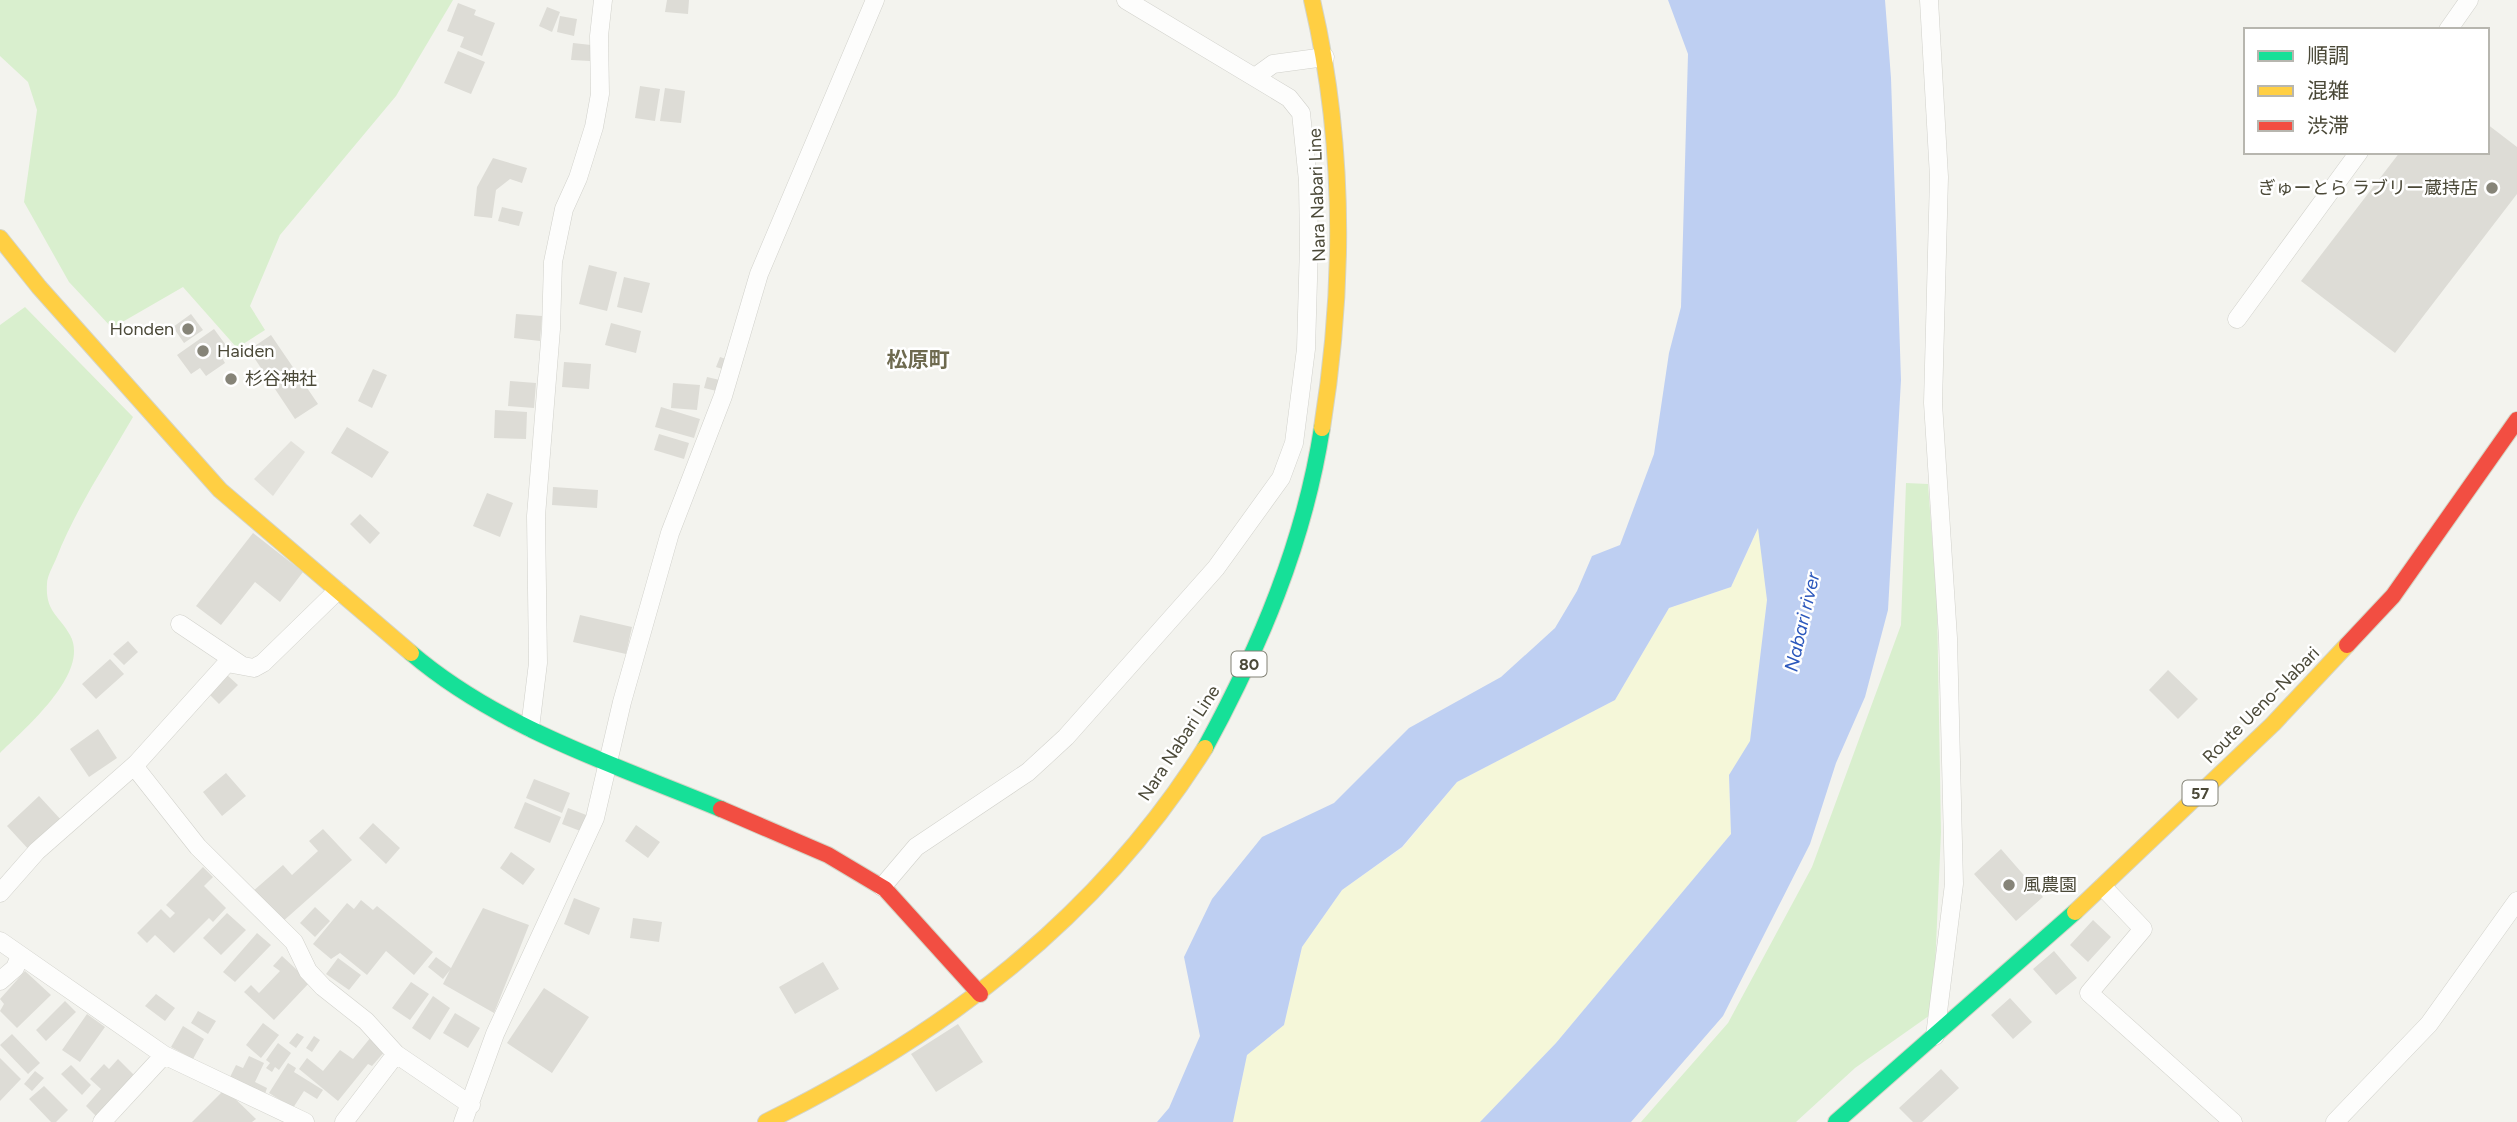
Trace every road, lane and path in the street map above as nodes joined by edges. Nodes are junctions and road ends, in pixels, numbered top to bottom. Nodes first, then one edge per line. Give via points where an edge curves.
1 (603, 0) edge
2 (875, 0) edge
3 (1126, 0) edge
4 (1312, 0) edge
5 (1929, 0) edge
6 (2469, 0) edge
7 (2449, 28) edge
8 (1325, 57) junction
9 (1255, 77) junction
10 (2358, 154) edge
11 (0, 238) edge
12 (2237, 319) dead end
13 (2517, 420) edge
14 (337, 591) junction
15 (180, 624) dead end
16 (242, 666) junction
17 (530, 728) junction
18 (609, 762) junction
19 (134, 766) junction
20 (882, 887) junction
21 (2103, 887) junction
22 (0, 893) edge
23 (2517, 901) edge
24 (0, 941) edge
25 (20, 956) junction
26 (0, 981) edge
27 (980, 994) junction
28 (1935, 1036) junction
29 (396, 1054) junction
30 (164, 1055) junction
31 (471, 1105) junction
32 (102, 1122) edge
33 (305, 1122) edge
34 (344, 1122) edge
35 (463, 1122) edge
36 (766, 1122) edge
37 (1836, 1122) edge
38 (2233, 1122) edge
39 (2335, 1122) edge

1 - 17 street via 600,94 594,127 564,209 553,262 537,516 538,663
2 - 18 street via 759,274 723,396 649,598
3 - 9 street
4 - 8 main road, Nara Nabari Line / 80
5 - 28 street via 1938,177 1933,403 1948,638 1954,884
6 - 7 street
8 - 9 street via 1273,64
8 - 27 main road, Nara Nabari Line / 80 via 1338,192 1333,368 1314,478 1273,608 1241,682 1182,780 1088,894
9 - 20 street via 1289,98 1301,113 1308,181 1306,349 1291,459 1216,568 1066,737 1028,772 916,847
10 - 12 street
11 - 14 main road via 220,490
13 - 21 main road, Route Ueno-Nabari / 57 via 2393,596 2273,724
14 - 16 street via 263,663
14 - 17 main road via 437,675
15 - 16 street
16 - 19 street via 227,663
17 - 18 main road
18 - 20 main road via 798,840
18 - 31 street via 595,818 495,1034
19 - 22 street via 37,851
19 - 29 street via 198,847 294,942 308,971
20 - 27 main road
21 - 28 main road, Route Ueno-Nabari / 57
21 - 38 street via 2143,929 2089,993
23 - 39 street via 2429,1024
24 - 25 street
25 - 26 street via 15,968
25 - 30 street
27 - 36 main road, Nara Nabari Line / 80 via 880,1063
28 - 37 main road, Route Ueno-Nabari / 57
29 - 31 street
29 - 34 street
30 - 32 street
30 - 33 street
31 - 35 street

